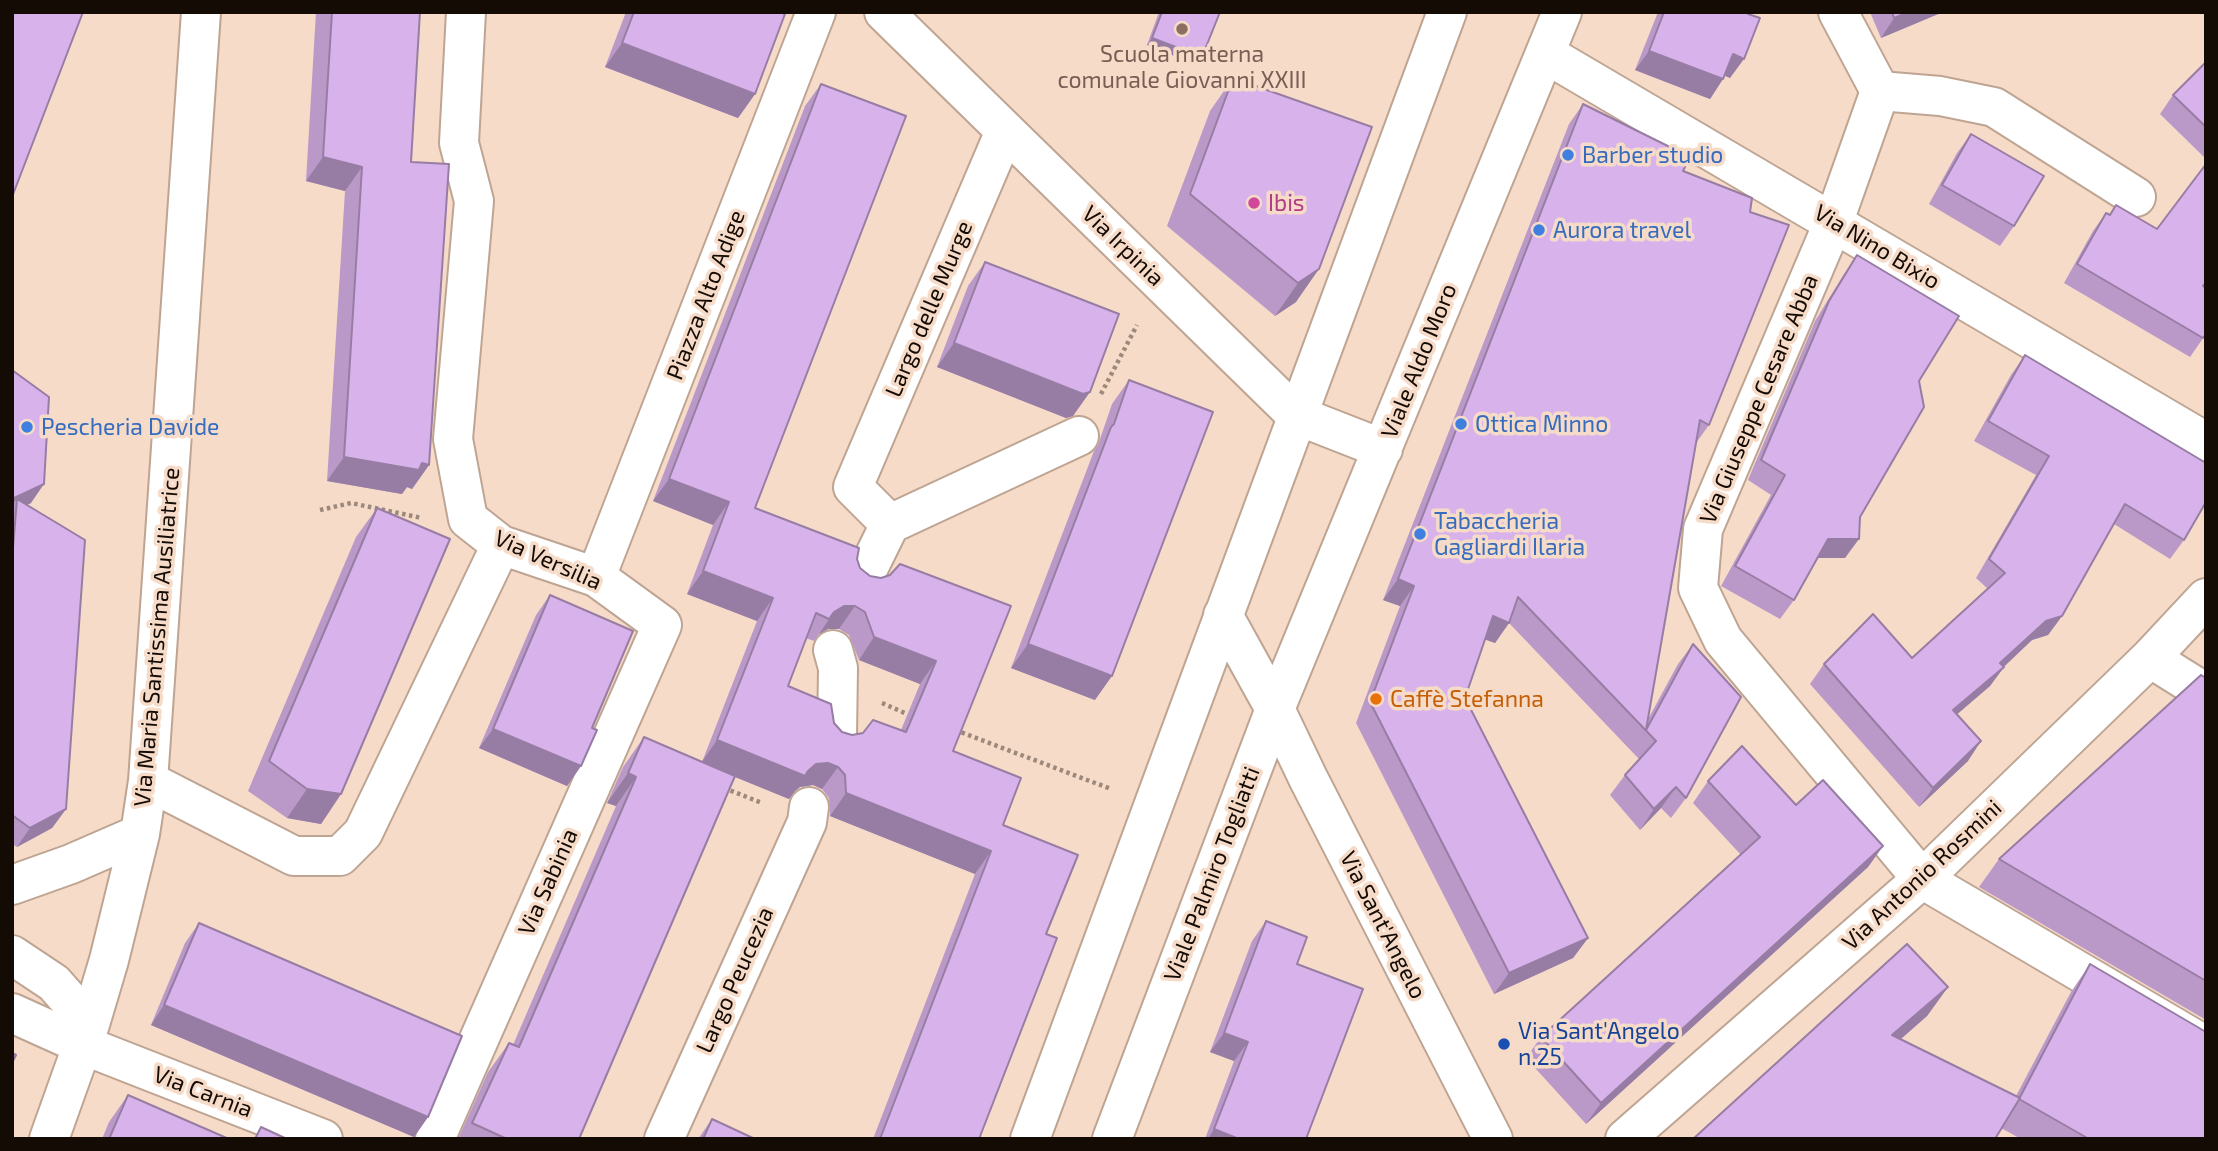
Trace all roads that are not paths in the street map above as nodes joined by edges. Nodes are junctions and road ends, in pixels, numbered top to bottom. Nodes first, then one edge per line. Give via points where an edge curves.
1 (201, 12) edge
2 (466, 12) edge
3 (816, 12) edge
4 (884, 12) edge
5 (1447, 12) edge
6 (1562, 12) edge
7 (1838, 12) edge
8 (1546, 54) junction
9 (1880, 92) junction
10 (1005, 131) junction
11 (2136, 197) dead end
12 (1834, 221) junction
13 (1296, 415) junction
14 (1079, 436) edge
15 (2206, 442) edge
16 (1382, 449) junction
17 (890, 524) junction
18 (501, 544) junction
19 (596, 577) junction
20 (863, 579) edge
21 (2206, 598) edge
22 (1223, 615) junction
23 (662, 625) joint
24 (833, 650) edge
25 (2150, 658) junction
26 (2206, 693) edge
27 (1275, 709) junction
28 (837, 736) edge
29 (148, 781) junction
30 (808, 815) edge
31 (140, 834) junction
32 (1922, 879) junction
33 (12, 885) edge
34 (12, 955) edge
35 (12, 1013) edge
36 (87, 1035) junction
37 (2206, 1046) edge
38 (49, 1139) edge
39 (323, 1139) edge
40 (435, 1139) edge
41 (664, 1139) edge
42 (1030, 1139) edge
43 (1112, 1139) edge
44 (1493, 1139) edge
45 (1625, 1139) edge

1 - 29 street, Via Maria Santissima Ausiliatrice
2 - 18 street, Via Versilia via 458,143 474,201 453,439 468,519
3 - 19 street, Piazza Alto Adige
4 - 10 street, Via Irpinia
5 - 13 street
6 - 8 street, Viale Aldo Moro
7 - 9 street
8 - 12 street, Via Nino Bixio
8 - 16 street, Viale Aldo Moro
9 - 11 street via 1940,96 1994,107
9 - 12 street, Via Giuseppe Cesare Abba
10 - 13 street, Via Irpinia
10 - 17 street, Largo delle Murge via 853,487
12 - 15 street, Via Nino Bixio
12 - 32 street, Via Giuseppe Cesare Abba via 1703,529 1698,588 1723,640
13 - 16 street, Via Irpinia
13 - 22 street
14 - 17 street
16 - 27 street, Viale Aldo Moro
17 - 20 street
18 - 19 street, Via Versilia
18 - 29 street via 363,833 340,856 294,856
19 - 23 street, Via Versilia
21 - 25 street, Via Antonio Rosmini
22 - 27 street
22 - 42 street
23 - 40 street, Via Sabinia
24 - 28 street via 838,668
25 - 26 street
25 - 32 street, Via Antonio Rosmini
27 - 43 street, Viale Palmiro Togliatti
27 - 44 street, Via Sant'Angelo
29 - 31 street, Via Maria Santissima Ausiliatrice
30 - 41 street, Largo Peucezia
31 - 33 street
31 - 36 street, Via Maria Santissima Ausiliatrice
32 - 37 street, Via Giuseppe Cesare Abba
32 - 45 street, Via Antonio Rosmini
34 - 36 street via 54,984
35 - 36 street, Via Carnia
36 - 38 street, Via Maria Santissima Ausiliatrice
36 - 39 street, Via Carnia

